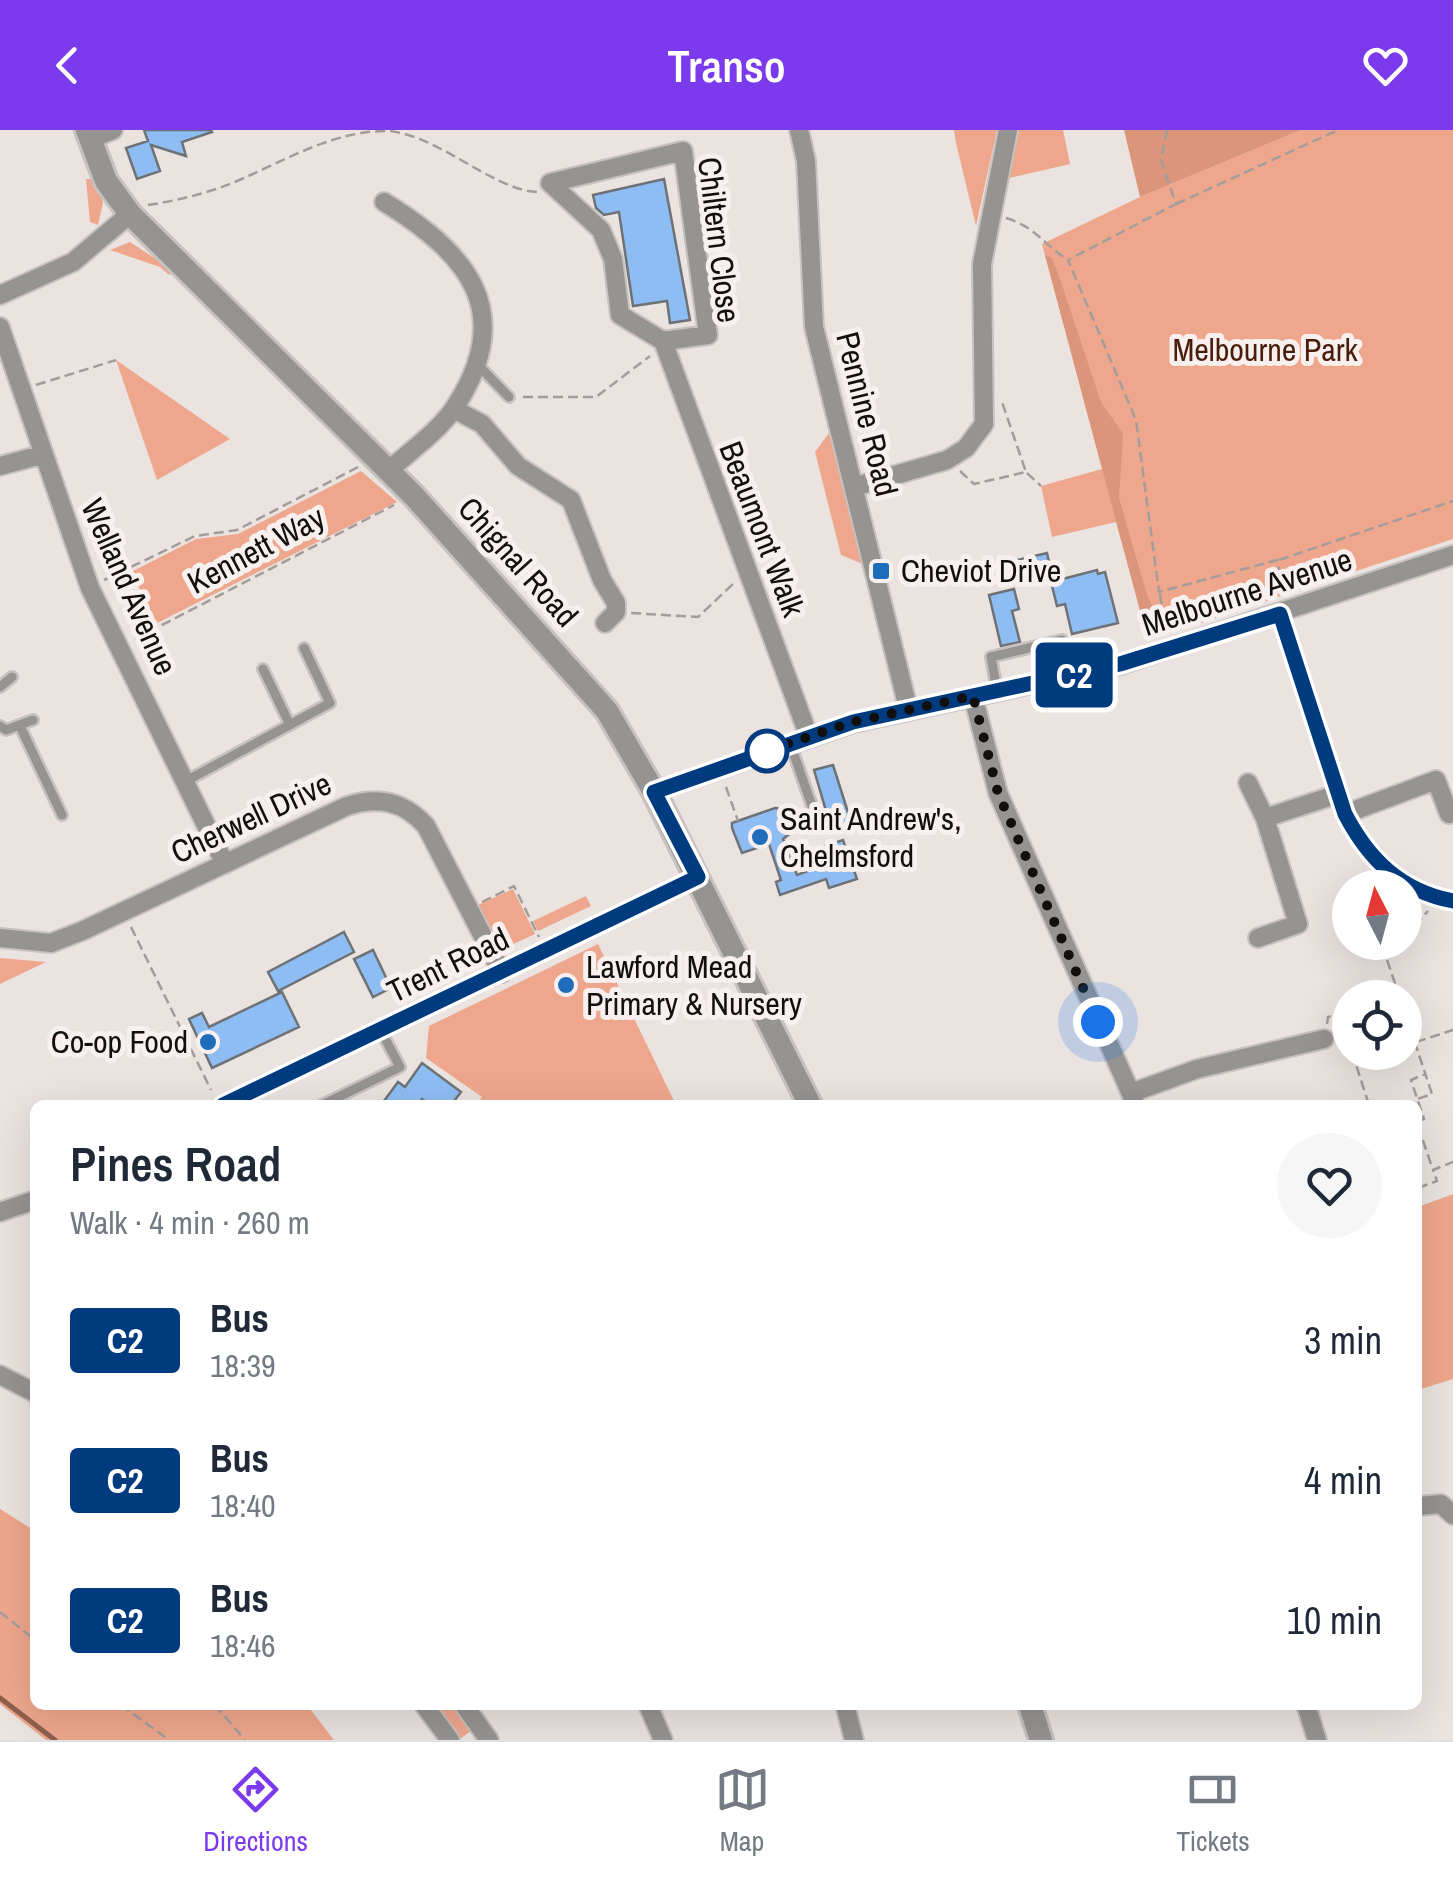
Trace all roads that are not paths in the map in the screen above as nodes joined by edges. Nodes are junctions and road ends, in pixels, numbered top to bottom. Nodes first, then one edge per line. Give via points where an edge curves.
1 (113, 130) edge
2 (799, 130) edge
3 (1008, 130) edge
4 (89, 134) edge
5 (384, 202) dead end
6 (130, 214) junction
7 (0, 294) edge
8 (0, 328) edge
9 (663, 344) junction
10 (475, 362) junction
11 (509, 397) road end
12 (454, 409) junction
13 (41, 455) junction
14 (381, 464) junction
15 (0, 466) edge
16 (854, 486) junction
17 (1453, 555) edge
18 (1285, 612) junction
19 (610, 618) road end
20 (304, 648) dead end
21 (263, 670) dead end
22 (1076, 674) junction
23 (12, 678) dead end
24 (0, 687) edge
25 (997, 690) junction
26 (973, 696) junction
27 (908, 708) junction
28 (33, 720) dead end
29 (290, 725) junction
30 (0, 726) edge
31 (20, 726) junction
32 (800, 740) junction
33 (186, 781) junction
34 (1248, 784) dead end
35 (654, 792) junction
36 (1338, 794) junction
37 (1345, 814) junction
38 (1449, 814) dead end
39 (62, 815) dead end
40 (1264, 818) junction
41 (819, 826) dead end
42 (225, 864) junction
43 (698, 877) junction
44 (1445, 899) edge
45 (0, 938) edge
46 (1258, 938) dead end
47 (502, 973) junction
48 (381, 1031) junction
49 (1324, 1039) road end
50 (1133, 1099) edge
51 (234, 1100) edge
52 (332, 1100) edge
53 (808, 1100) edge
54 (30, 1202) edge
55 (30, 1203) edge
56 (0, 1212) edge
57 (0, 1225) edge
58 (0, 1375) edge
59 (30, 1390) edge
60 (1422, 1506) edge
61 (1453, 1515) edge
62 (428, 1710) edge
63 (468, 1710) edge
64 (650, 1710) edge
65 (846, 1710) edge
66 (1032, 1710) edge
67 (1308, 1710) edge
68 (450, 1740) edge
69 (489, 1740) edge
70 (663, 1740) edge
71 (854, 1740) edge
72 (1041, 1740) edge
73 (1317, 1740) edge

1 - 4 street
2 - 16 street, Pennine Road via 814,327
3 - 16 street via 980,284 984,424 947,460
4 - 6 street, Chignal Road via 106,180
5 - 10 street via 423,226 472,277 484,308
6 - 7 street via 73,262
6 - 14 street, Chignal Road
8 - 13 street, Welland Avenue
9 - 9 street, Chiltern Close via 620,316 613,259 601,230 550,184 684,151 708,335
9 - 32 street, Beaumont Walk
10 - 11 lane
10 - 12 street
12 - 14 street
12 - 19 street via 482,424 518,466 570,500 616,602
13 - 15 street
13 - 33 street, Welland Avenue via 90,588
14 - 35 street, Chignal Road via 607,711
16 - 27 street, Pennine Road
17 - 18 street, Melbourne Avenue
18 - 22 street, Melbourne Avenue
18 - 36 street
20 - 29 lane via 330,703
21 - 29 lane
22 - 25 street, Melbourne Avenue
22 - 25 lane via 1062,640 991,656
23 - 24 lane
25 - 26 street, Melbourne Avenue
26 - 27 street, Melbourne Avenue
26 - 50 street via 998,793
27 - 32 street, Melbourne Avenue
28 - 31 lane
29 - 33 lane
30 - 31 lane
31 - 39 lane
32 - 35 street, Melbourne Avenue
32 - 41 lane
33 - 42 street, Welland Avenue
34 - 40 street
35 - 43 street, Chignal Road
36 - 37 street
36 - 40 street
37 - 38 street via 1436,780
37 - 44 street via 1377,863 1401,882
40 - 46 street via 1298,924
42 - 45 street, Cherwell Drive via 51,942
42 - 47 street, Cherwell Drive via 347,806 384,801 408,809 426,826
43 - 47 street, Trent Road
43 - 53 street, Chignal Road
47 - 48 street, Trent Road
48 - 51 street, Trent Road
48 - 52 lane via 400,1067
49 - 50 street via 1197,1068
54 - 56 street
55 - 57 street
58 - 59 street
60 - 61 street via 1441,1504
62 - 68 street
63 - 69 street
64 - 70 street
65 - 71 street
66 - 72 street
67 - 73 street

